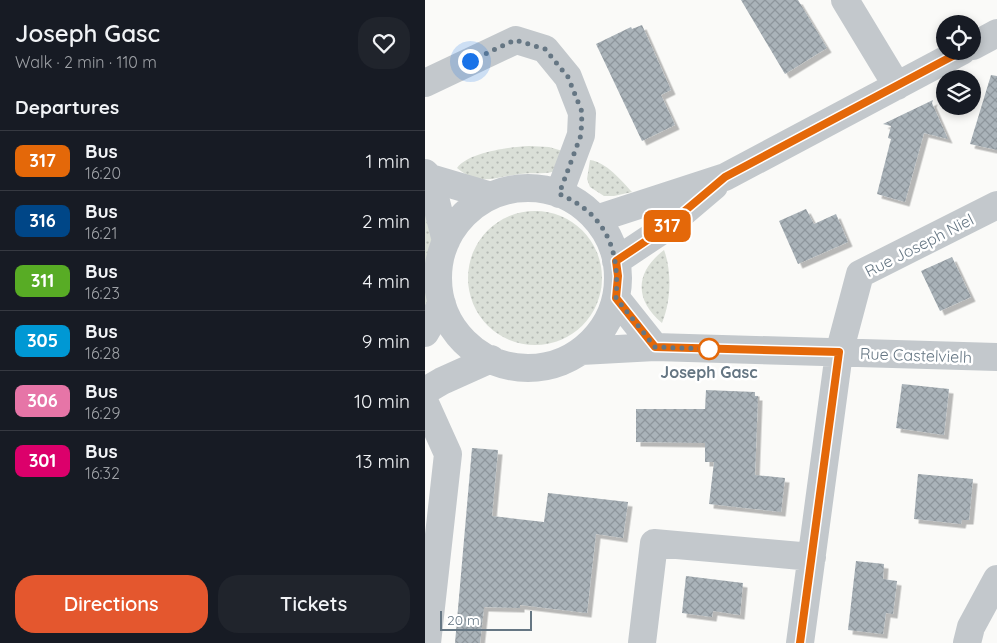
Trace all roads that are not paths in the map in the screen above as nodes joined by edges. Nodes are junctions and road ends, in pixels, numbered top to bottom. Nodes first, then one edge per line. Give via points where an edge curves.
1 (845, 0) edge
2 (997, 32) edge
3 (981, 41) edge
4 (945, 60) edge
5 (425, 83) edge
6 (897, 86) junction
7 (427, 175) edge
8 (725, 177) junction
9 (559, 194) junction
10 (491, 196) junction
11 (997, 205) edge
12 (596, 219) junction
13 (446, 241) junction
14 (616, 261) junction
15 (616, 298) junction
16 (442, 304) junction
17 (425, 333) edge
18 (655, 347) junction
19 (581, 351) junction
20 (839, 352) junction
21 (997, 357) edge
22 (491, 359) junction
23 (425, 391) edge
24 (425, 403) edge
25 (812, 557) junction
26 (997, 579) edge
27 (427, 643) edge
28 (642, 643) edge
29 (800, 643) edge
30 (967, 643) edge

1 - 6 street
2 - 3 street
4 - 6 street
5 - 9 street via 515,40 545,49 568,77 582,112 581,135
6 - 8 street
7 - 10 street
7 - 13 street
8 - 12 street
8 - 14 street via 661,231
9 - 10 street via 532,188
9 - 12 street via 573,200
10 - 13 street via 472,207
11 - 20 street, Rue Joseph Niel via 860,274
12 - 14 street
13 - 16 street via 438,283
14 - 15 street
15 - 18 street
15 - 19 street via 609,318
16 - 17 street
16 - 22 street via 464,341
18 - 19 street, Rue Castelvielh
18 - 20 street, Rue Castelvielh
19 - 22 street via 542,367 521,368
20 - 21 street, Rue Castelvielh
20 - 25 street, Rue Joseph Niel
22 - 23 street
24 - 27 street via 448,454
25 - 28 street via 654,543
25 - 29 street, Rue Joseph Niel
26 - 30 street via 971,627

